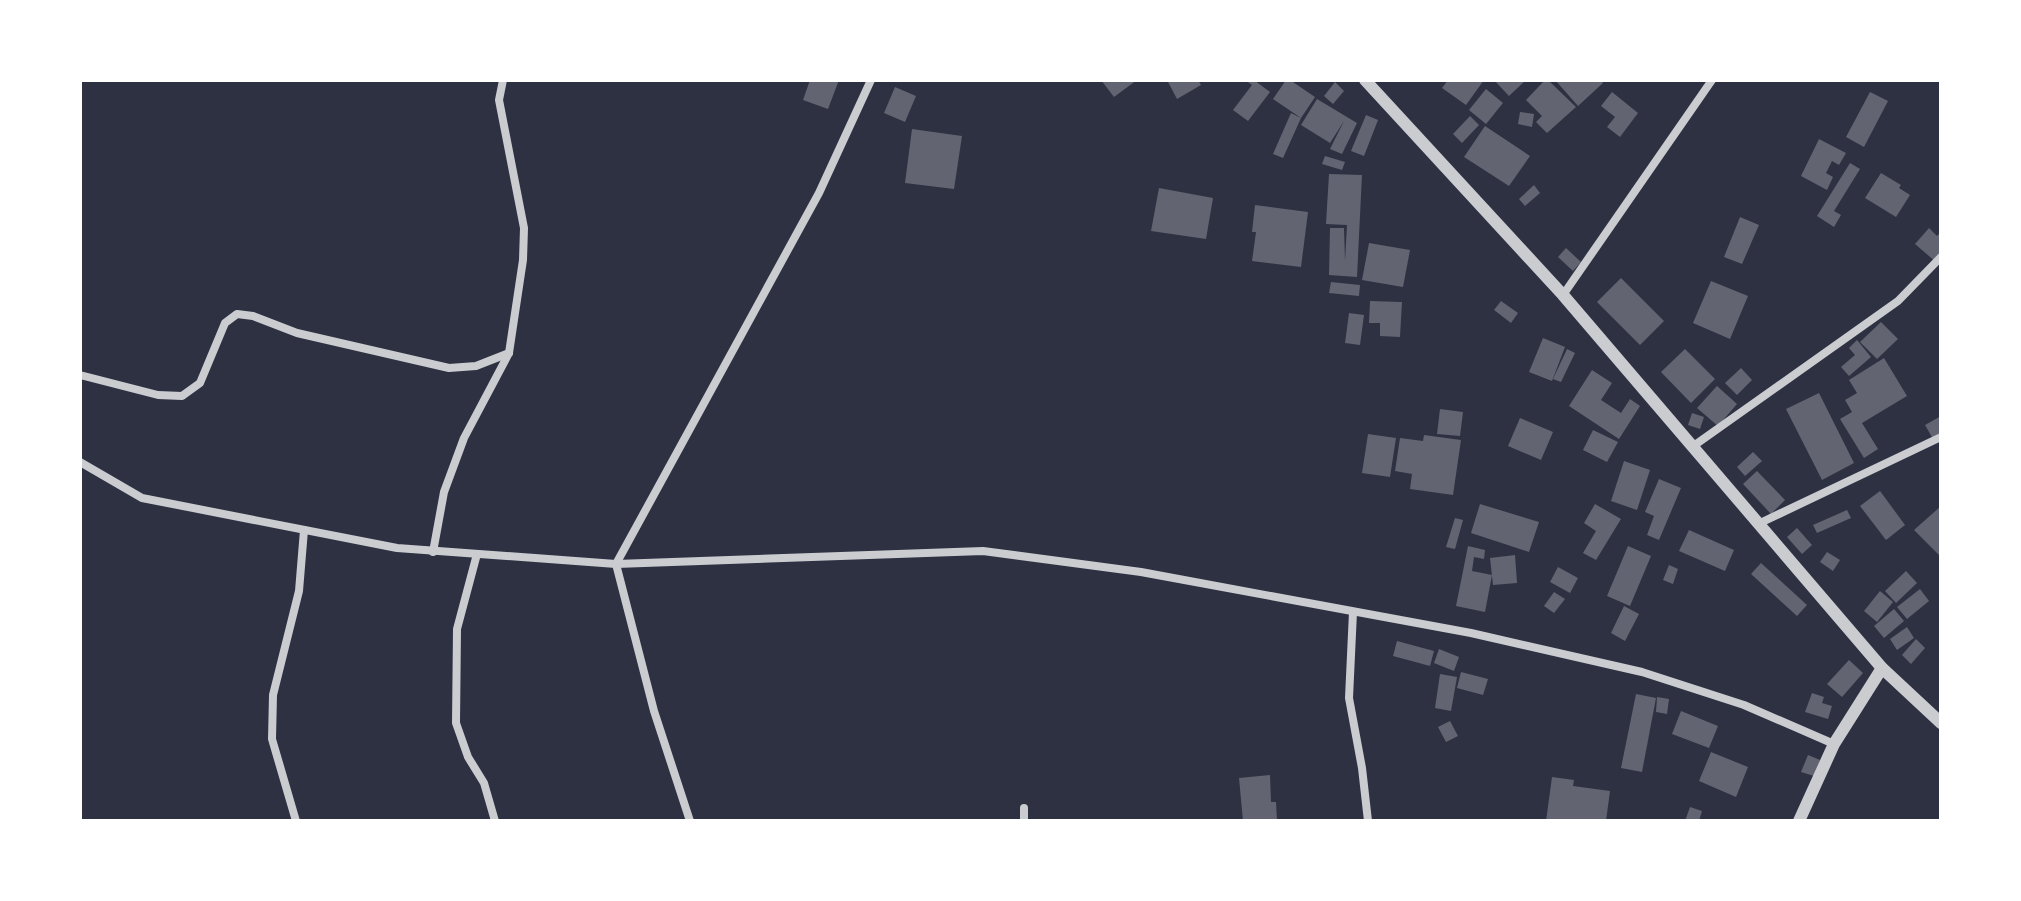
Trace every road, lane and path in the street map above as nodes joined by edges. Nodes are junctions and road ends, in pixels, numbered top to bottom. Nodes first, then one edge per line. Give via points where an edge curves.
1 (503, 80) edge
2 (871, 80) edge
3 (1365, 80) edge
4 (1712, 80) edge
5 (1941, 257) edge
6 (1563, 295) junction
7 (509, 353) junction
8 (80, 375) edge
9 (1941, 437) edge
10 (1692, 447) junction
11 (80, 462) edge
12 (1758, 524) junction
13 (304, 530) junction
14 (433, 552) junction
15 (477, 554) junction
16 (616, 564) junction
17 (1353, 612) junction
18 (1882, 668) junction
19 (1941, 723) edge
20 (1834, 744) junction
21 (1024, 808) dead end
22 (296, 821) edge
23 (495, 821) edge
24 (690, 821) edge
25 (1024, 821) edge
26 (1368, 821) edge
27 (1799, 821) edge

1 - 7 street via 499,100 524,228
2 - 16 street via 819,193
3 - 6 street
4 - 6 street
5 - 10 street via 1898,301
6 - 10 street
7 - 8 street via 476,366 449,368 237,314 225,323 200,383 182,396
7 - 14 street via 464,438 444,492
9 - 12 street
10 - 12 street
11 - 13 street via 142,498
12 - 18 street
13 - 14 street
13 - 22 street via 299,591 273,695 272,739
14 - 15 street
15 - 16 street
15 - 23 street via 457,629 456,723
16 - 17 street via 983,551 1141,572
16 - 24 street via 654,711
17 - 20 street via 1642,672 1744,705
17 - 26 street via 1349,698
18 - 19 street
18 - 20 street
20 - 27 street
21 - 25 street

